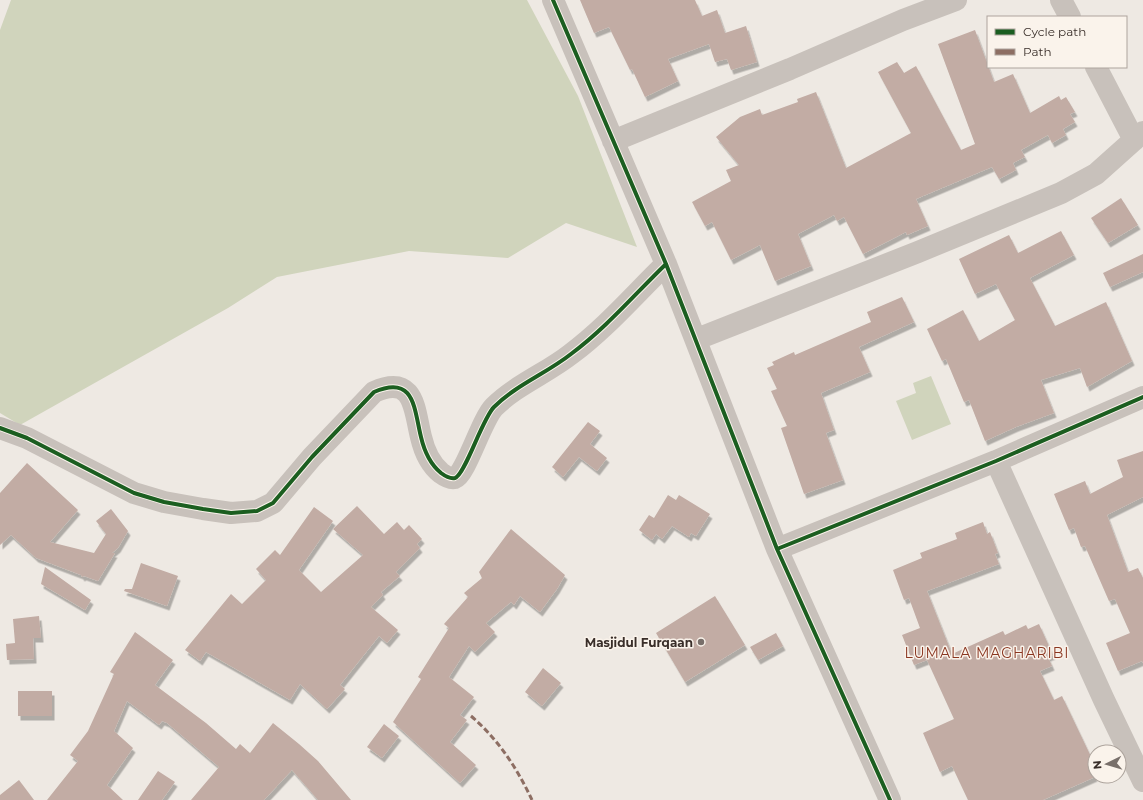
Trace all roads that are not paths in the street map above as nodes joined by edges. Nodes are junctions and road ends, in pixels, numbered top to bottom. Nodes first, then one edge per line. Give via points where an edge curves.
1 (552, 0) edge
2 (956, 0) edge
3 (1061, 0) edge
4 (1069, 16) edge
5 (1097, 68) edge
6 (1138, 136) edge
7 (613, 141) junction
8 (666, 264) junction
9 (697, 339) junction
10 (1143, 397) edge
11 (0, 428) edge
12 (996, 461) junction
13 (777, 549) junction
14 (1143, 780) edge
15 (890, 800) edge

1 - 7 street
2 - 7 street via 902,20
3 - 4 street
5 - 6 street
6 - 9 street via 1096,174 1061,193
7 - 8 street
8 - 9 street
8 - 11 street via 589,340 493,408 460,476 454,478 445,476 436,469 426,454 410,395 396,388 385,387 374,392 312,457 273,503 257,511 231,513 164,502 134,492 27,438
9 - 13 street
10 - 12 street
12 - 13 street
12 - 14 street
13 - 15 street

